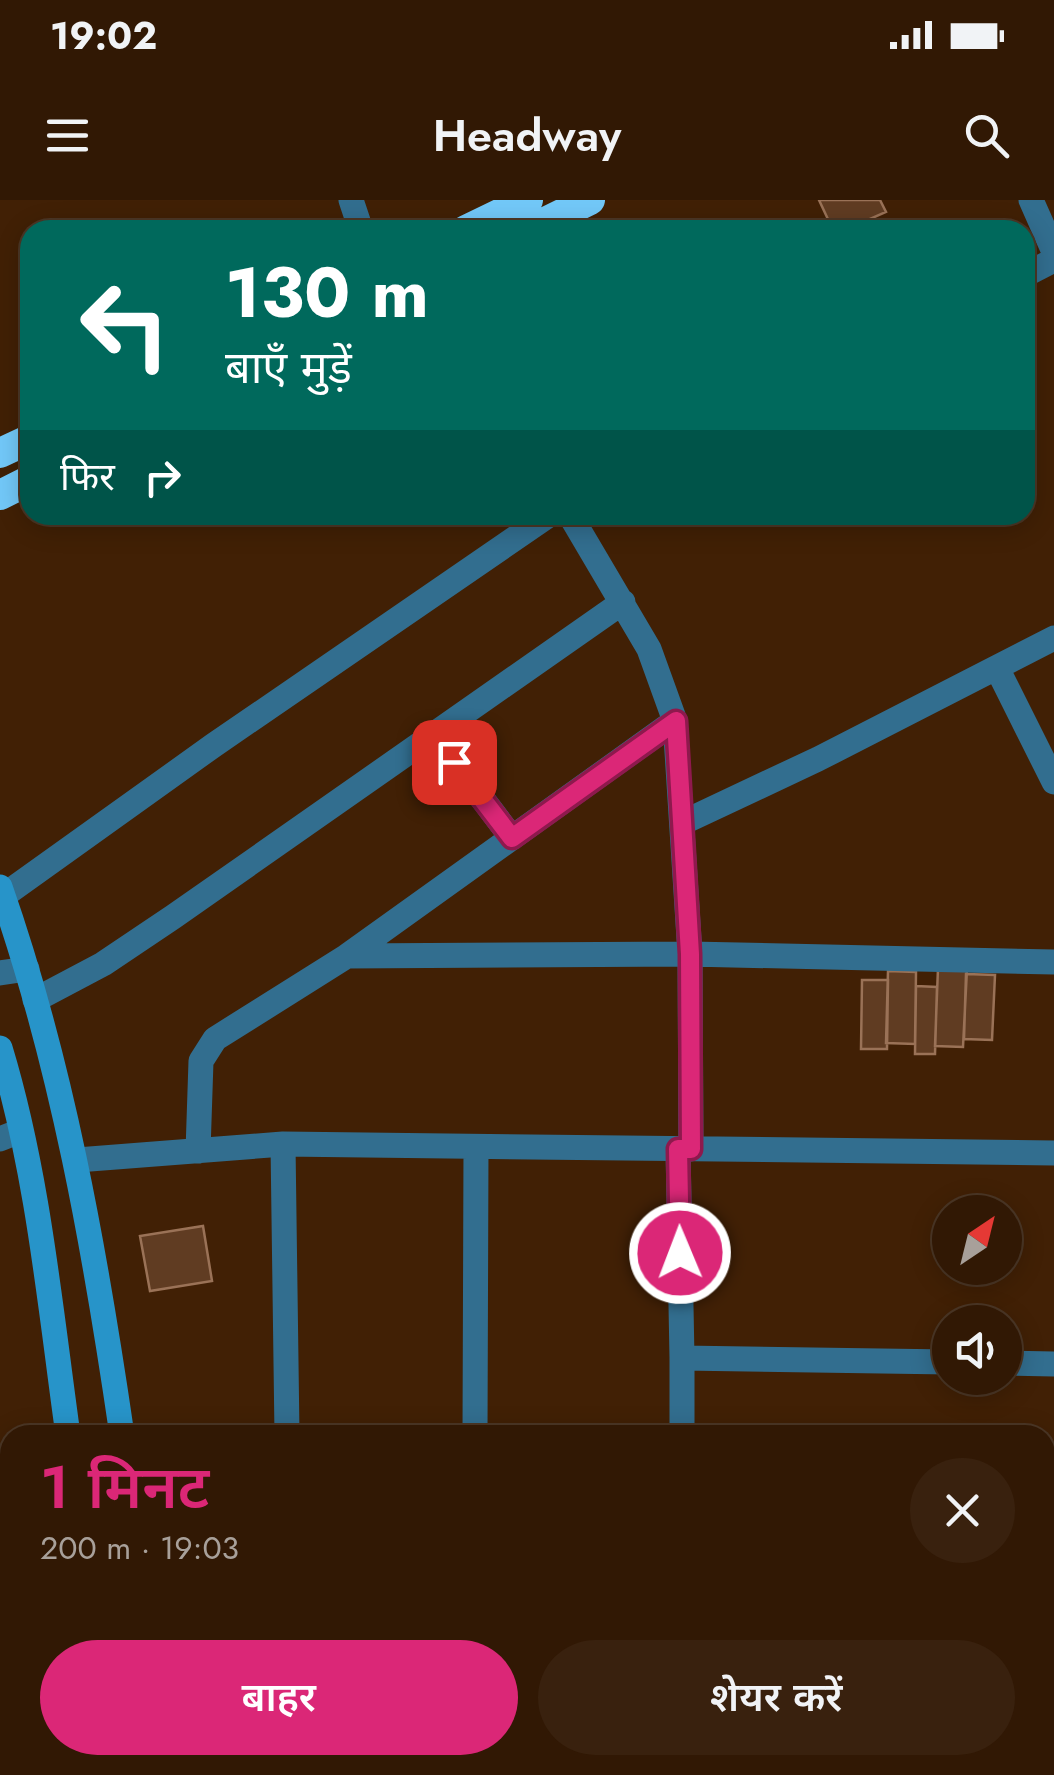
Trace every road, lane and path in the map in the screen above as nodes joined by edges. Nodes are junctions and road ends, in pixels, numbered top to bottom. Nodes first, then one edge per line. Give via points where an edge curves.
1 (528, 200) edge
2 (590, 200) edge
3 (1031, 200) edge
4 (487, 220) edge
5 (549, 220) edge
6 (1054, 252) edge
7 (534, 525) edge
8 (576, 525) edge
9 (623, 602) junction
10 (1054, 638) edge
11 (997, 668) junction
12 (676, 721) junction
13 (434, 736) junction
14 (1045, 742) edge
15 (1054, 782) edge
16 (682, 824) junction
17 (512, 838) junction
18 (2, 892) edge
19 (690, 954) junction
20 (347, 956) junction
21 (1054, 962) edge
22 (27, 968) junction
23 (0, 973) edge
24 (35, 1000) junction
25 (0, 1048) edge
26 (10, 1135) edge
27 (284, 1144) junction
28 (476, 1146) junction
29 (684, 1149) junction
30 (198, 1151) junction
31 (1054, 1153) edge
32 (77, 1160) junction
33 (682, 1358) junction
34 (932, 1362) edge
35 (1022, 1364) edge
36 (1054, 1364) edge
37 (67, 1425) edge
38 (116, 1425) edge
39 (287, 1425) edge
40 (476, 1425) edge
41 (682, 1425) edge

1 - 4 highway
2 - 5 highway
3 - 6 street
7 - 18 street
8 - 9 street
9 - 12 street
9 - 13 street
10 - 11 street
11 - 14 street
11 - 16 street
12 - 16 street
12 - 17 street
13 - 17 street
13 - 24 street via 131,945
14 - 15 street
16 - 19 street
17 - 20 street
18 - 22 street
19 - 20 street
19 - 21 street
19 - 29 street
20 - 30 street via 215,1038 201,1061
22 - 23 street
22 - 24 street
24 - 32 street
25 - 26 street
26 - 37 street via 39,1234
27 - 28 street
27 - 30 street
27 - 39 street
28 - 29 street
28 - 40 street
29 - 31 street
29 - 33 street
30 - 32 street
32 - 38 street
33 - 34 street
33 - 41 street
35 - 36 street

